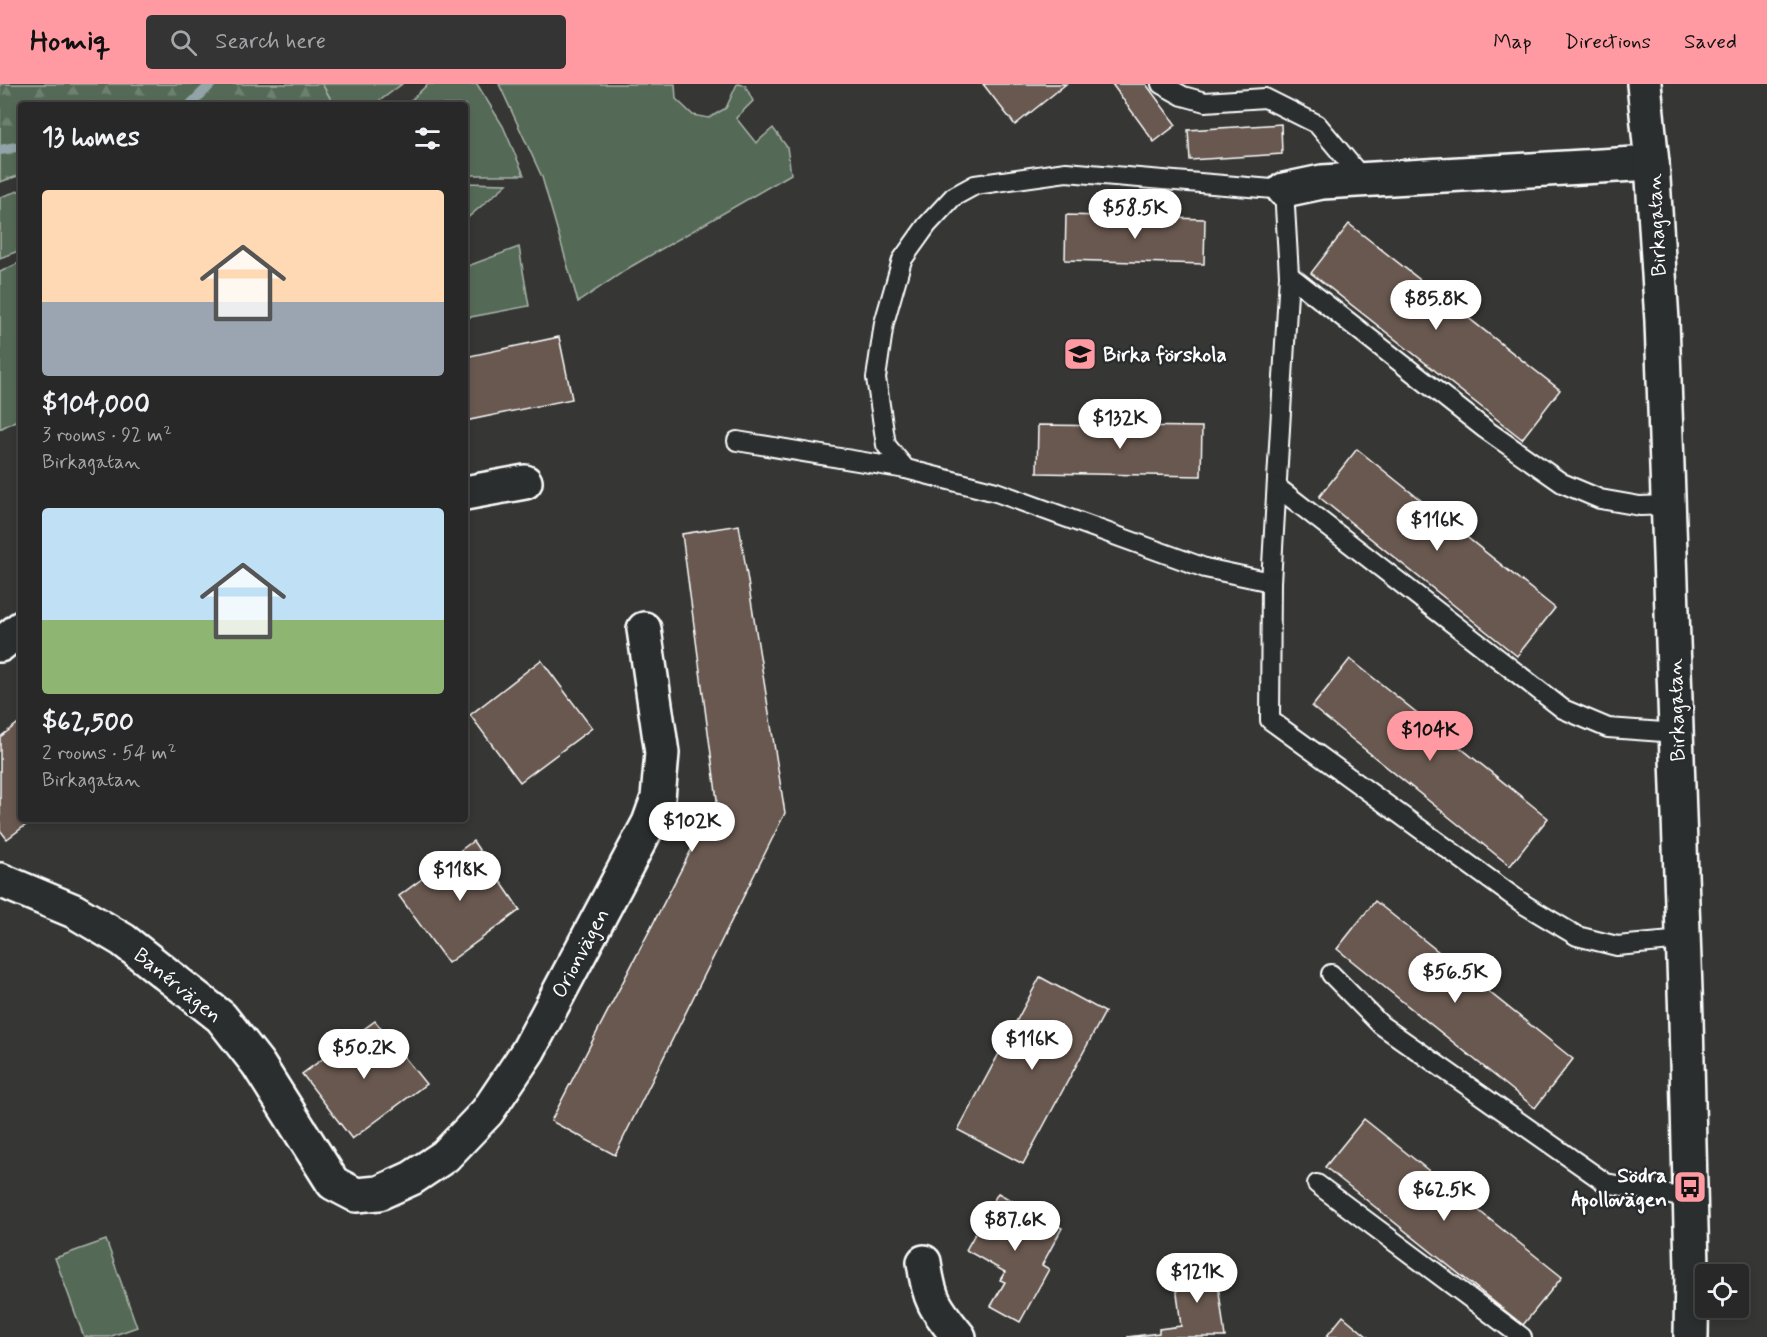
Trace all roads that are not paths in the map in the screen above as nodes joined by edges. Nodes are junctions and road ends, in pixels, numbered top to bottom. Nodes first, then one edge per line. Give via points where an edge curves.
1 (1161, 84) edge
2 (1644, 84) edge
3 (1259, 91) edge
4 (1652, 163) junction
5 (1363, 179) junction
6 (1284, 190) junction
7 (1289, 275) junction
8 (737, 441) dead end
9 (906, 469) junction
10 (525, 482) dead end
11 (1276, 487) junction
12 (468, 492) edge
13 (1668, 505) junction
14 (1271, 582) junction
15 (644, 628) dead end
16 (18, 630) edge
17 (0, 645) edge
18 (1677, 733) junction
19 (0, 880) edge
20 (1683, 940) junction
21 (1331, 974) dead end
22 (1317, 1184) dead end
23 (356, 1195) joint
24 (1691, 1199) junction
25 (924, 1262) dead end
26 (959, 1337) edge
27 (1522, 1337) edge
28 (1691, 1337) edge

1 - 3 lane via 1205,102
2 - 4 street, Birkagatan
3 - 5 lane via 1317,124
4 - 5 street
4 - 13 street, Birkagatan
5 - 6 street
6 - 7 lane
6 - 9 lane via 1066,171 975,184 953,197 902,260 884,323 876,378 886,445
7 - 11 lane
7 - 13 lane via 1485,429 1562,483 1600,499 1640,506
8 - 9 lane
9 - 14 lane via 996,492 1205,568
10 - 12 street
11 - 14 lane
11 - 18 lane via 1563,709 1608,728
13 - 18 street, Birkagatan
14 - 20 lane via 1270,720 1525,905 1577,936 1617,945
15 - 23 street, Orionvägen via 662,753 658,798 649,823 528,1051 487,1112 445,1156 412,1178 379,1193
16 - 17 street
18 - 20 street, Birkagatan
19 - 23 street, Banérvägen via 75,911 123,940 221,1017 258,1064 333,1183
20 - 24 street, Birkagatan
21 - 24 lane via 1381,1025 1606,1183
22 - 27 lane
24 - 28 street, Birkagatan
25 - 26 street via 936,1309

